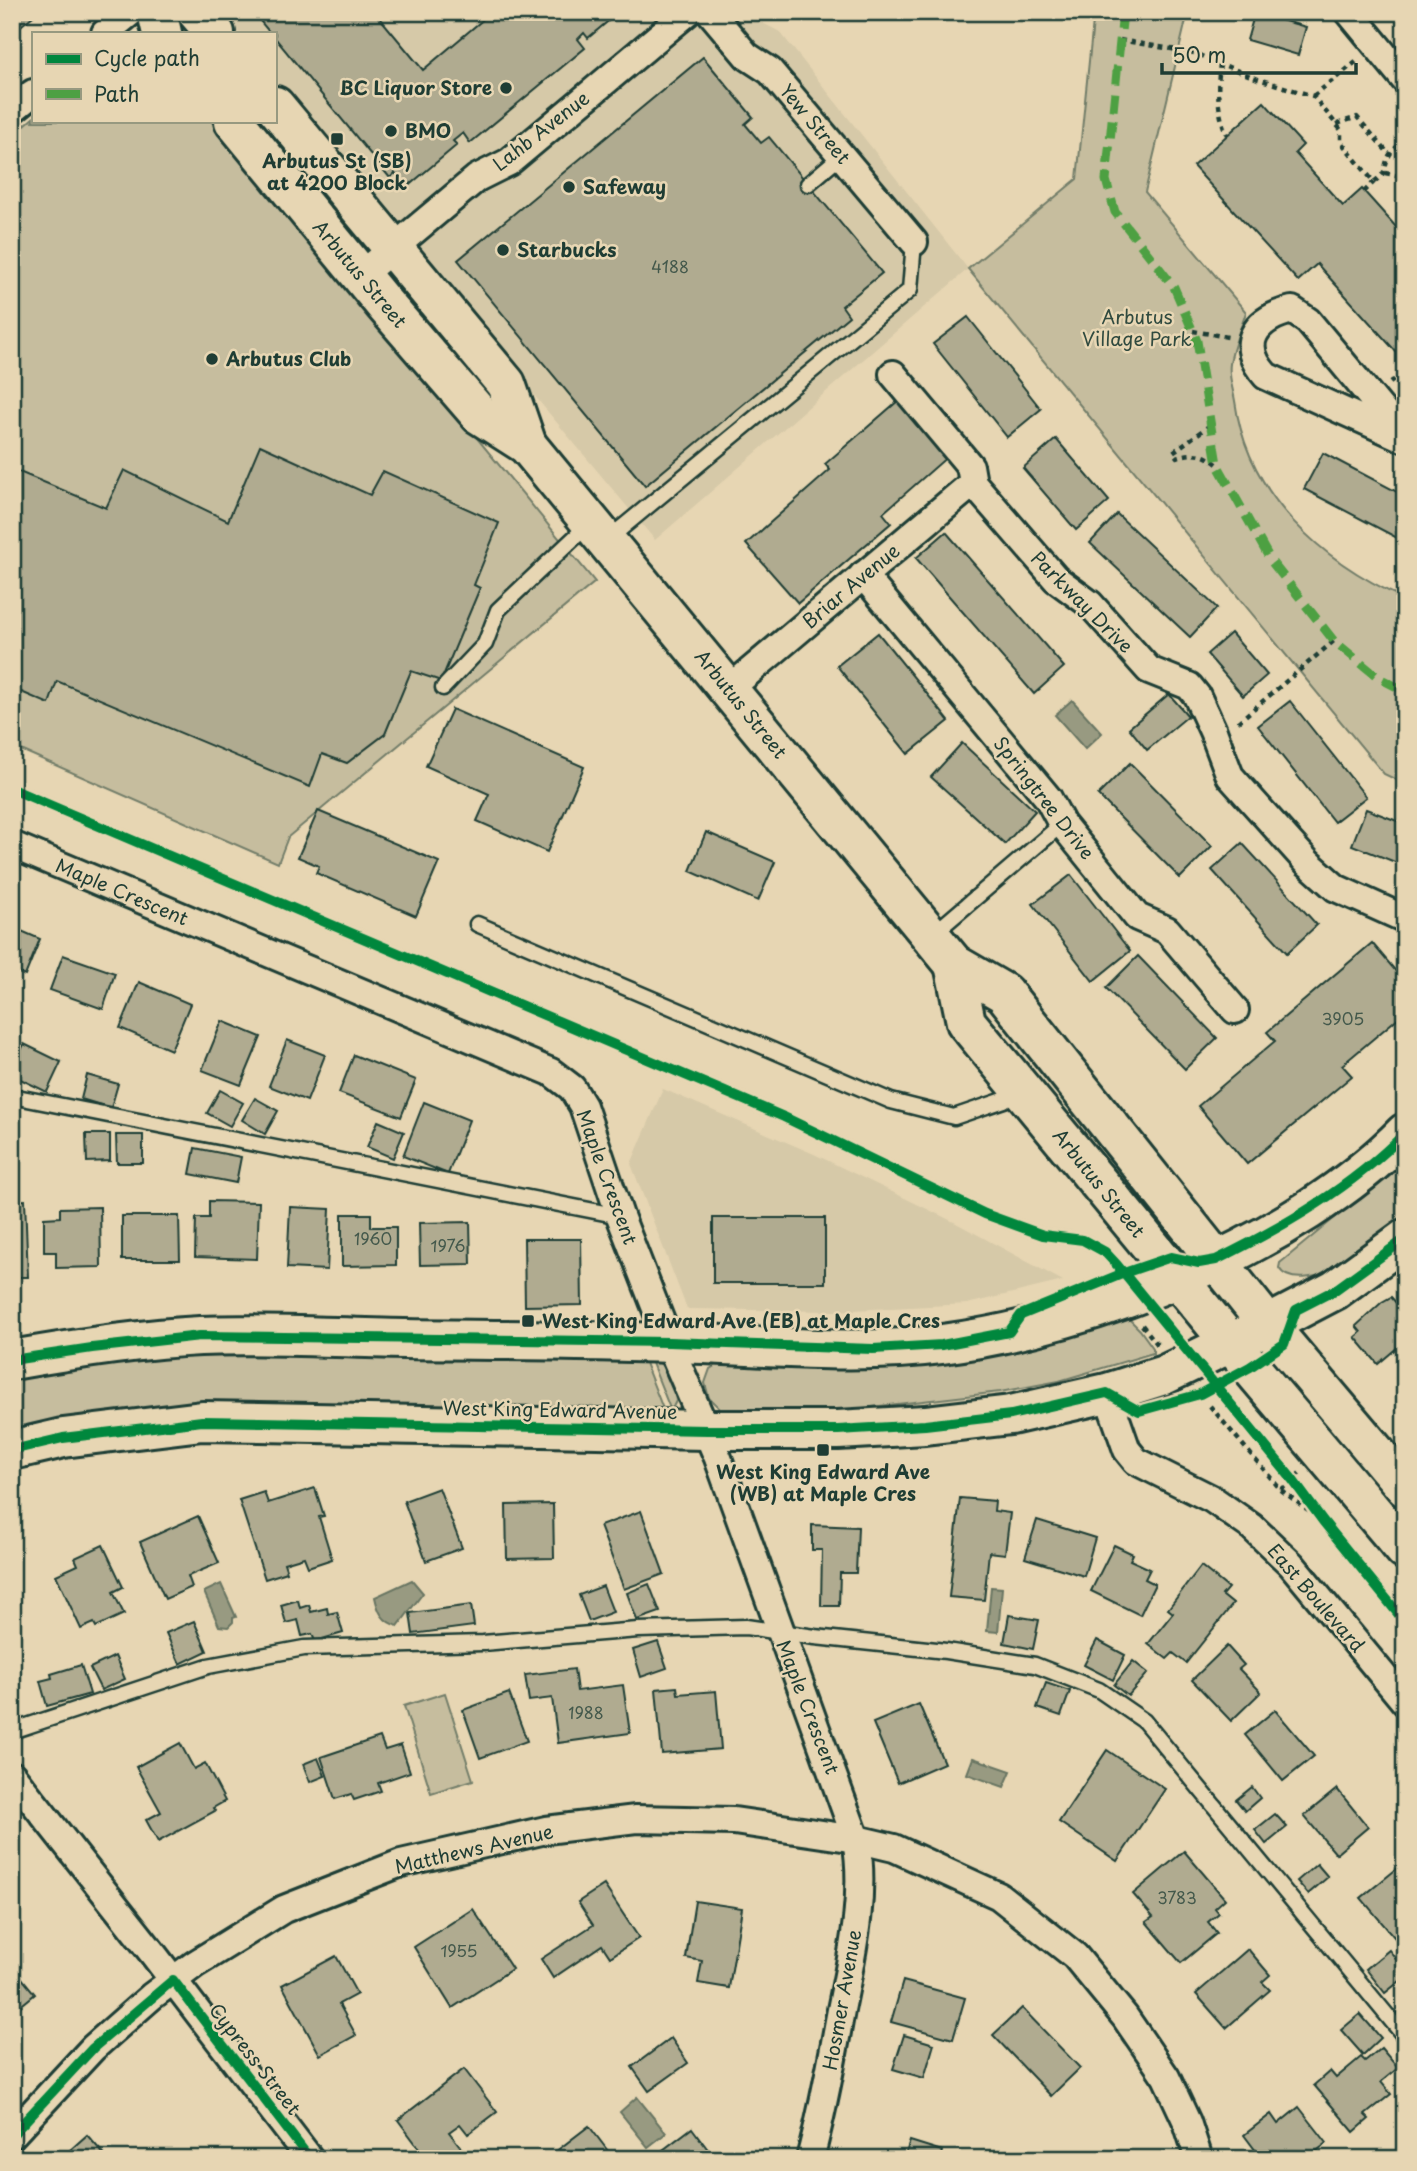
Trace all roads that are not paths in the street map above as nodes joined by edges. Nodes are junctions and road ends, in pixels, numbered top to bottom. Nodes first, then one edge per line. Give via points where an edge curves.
1 (131, 12) edge
2 (157, 12) edge
3 (197, 12) edge
4 (688, 12) edge
5 (710, 12) edge
6 (1349, 12) edge
7 (107, 32) edge
8 (162, 32) edge
9 (214, 32) edge
10 (1405, 80) edge
11 (32, 94) edge
12 (276, 107) edge
13 (12, 110) edge
14 (235, 122) edge
15 (842, 155) junction
16 (808, 184) dead end
17 (914, 242) joint
18 (393, 248) junction
19 (360, 276) junction
20 (893, 374) dead end
21 (1405, 439) edge
22 (527, 445) junction
23 (973, 483) junction
24 (599, 531) junction
25 (863, 575) junction
26 (443, 688) dead end
27 (729, 689) junction
28 (1062, 824) junction
29 (12, 845) edge
30 (1405, 919) edge
31 (477, 924) dead end
32 (942, 950) junction
33 (1235, 1010) dead end
34 (1021, 1088) junction
35 (12, 1096) edge
36 (1405, 1133) edge
37 (621, 1216) junction
38 (1405, 1239) edge
39 (1216, 1260) junction
40 (1177, 1277) junction
41 (1268, 1325) junction
42 (669, 1342) junction
43 (1231, 1343) junction
44 (12, 1360) edge
45 (1107, 1392) junction
46 (707, 1430) junction
47 (12, 1450) edge
48 (1405, 1487) edge
49 (1405, 1550) edge
50 (779, 1632) junction
51 (1405, 1702) edge
52 (12, 1731) edge
53 (12, 1775) edge
54 (856, 1839) junction
55 (173, 1980) junction
56 (1405, 2037) edge
57 (12, 2135) edge
58 (310, 2159) edge
59 (810, 2159) edge
60 (1199, 2159) edge

1 - 7 street
2 - 8 main road
3 - 9 main road
4 - 18 street, Lahb Avenue via 509,162 477,178
5 - 15 street, Yew Street via 747,56 770,71
6 - 10 street
11 - 13 street
12 - 18 main road, Arbutus Street
14 - 19 main road, Arbutus Street
15 - 16 lane
15 - 17 street, Yew Street
17 - 24 lane via 910,290
18 - 19 street, Lahb Avenue
18 - 22 main road, Arbutus Street via 506,384
19 - 22 main road, Arbutus Street via 480,415
20 - 23 street, Parkway Drive via 970,466
21 - 21 street via 1308,321 1292,310 1273,315 1255,331 1251,348 1256,366 1266,376
22 - 24 main road, Arbutus Street
23 - 25 street, Briar Avenue
23 - 30 street, Parkway Drive via 1056,579 1090,604 1149,670 1189,686 1230,776 1308,863 1336,888
24 - 26 lane via 498,610 485,644
24 - 27 main road, Arbutus Street
25 - 27 street, Briar Avenue
25 - 28 street, Springtree Drive via 1048,798
27 - 32 main road, Arbutus Street
28 - 32 lane
28 - 33 street, Springtree Drive via 1137,917 1167,930
29 - 37 street, Maple Crescent via 551,1072 572,1088 583,1106
31 - 34 lane via 891,1101 954,1117 1004,1100
32 - 34 main road, Arbutus Street via 966,1022
32 - 39 main road, Arbutus Street via 1004,993
34 - 40 main road, Arbutus Street
35 - 37 lane
36 - 39 main road via 1326,1200
37 - 42 street, Maple Crescent
38 - 41 main road, West King Edward Avenue via 1335,1290
39 - 40 main road
39 - 41 main road, Arbutus Street
40 - 42 main road via 1043,1326 942,1345 873,1349
40 - 43 main road, Arbutus Street
41 - 43 main road, West King Edward Avenue
41 - 48 main road, Arbutus Street
42 - 44 main road via 200,1336
42 - 46 street, Maple Crescent
43 - 45 main road, West King Edward Avenue via 1164,1375
43 - 49 main road, Arbutus Street
45 - 46 main road, West King Edward Avenue via 1011,1415 925,1424 838,1430
45 - 51 street, East Boulevard via 1127,1450 1136,1461 1212,1499 1252,1527 1291,1564
46 - 47 main road, West King Edward Avenue via 202,1421 63,1438
46 - 50 street, Maple Crescent
50 - 52 lane via 746,1627 638,1630 483,1643 304,1648 208,1666
50 - 54 street, Maple Crescent
50 - 56 lane via 1035,1665 1099,1690 1144,1721
53 - 55 street, Cypress Street
54 - 55 street, Matthews Avenue via 734,1821 636,1819 547,1830 401,1863 284,1909
54 - 59 street, Hosmer Avenue via 861,1868 851,1959
54 - 60 street, Matthews Avenue via 894,1848 999,1896 1075,1956 1166,2077
55 - 57 street, Matthews Avenue via 93,2048
55 - 58 street, Cypress Street

